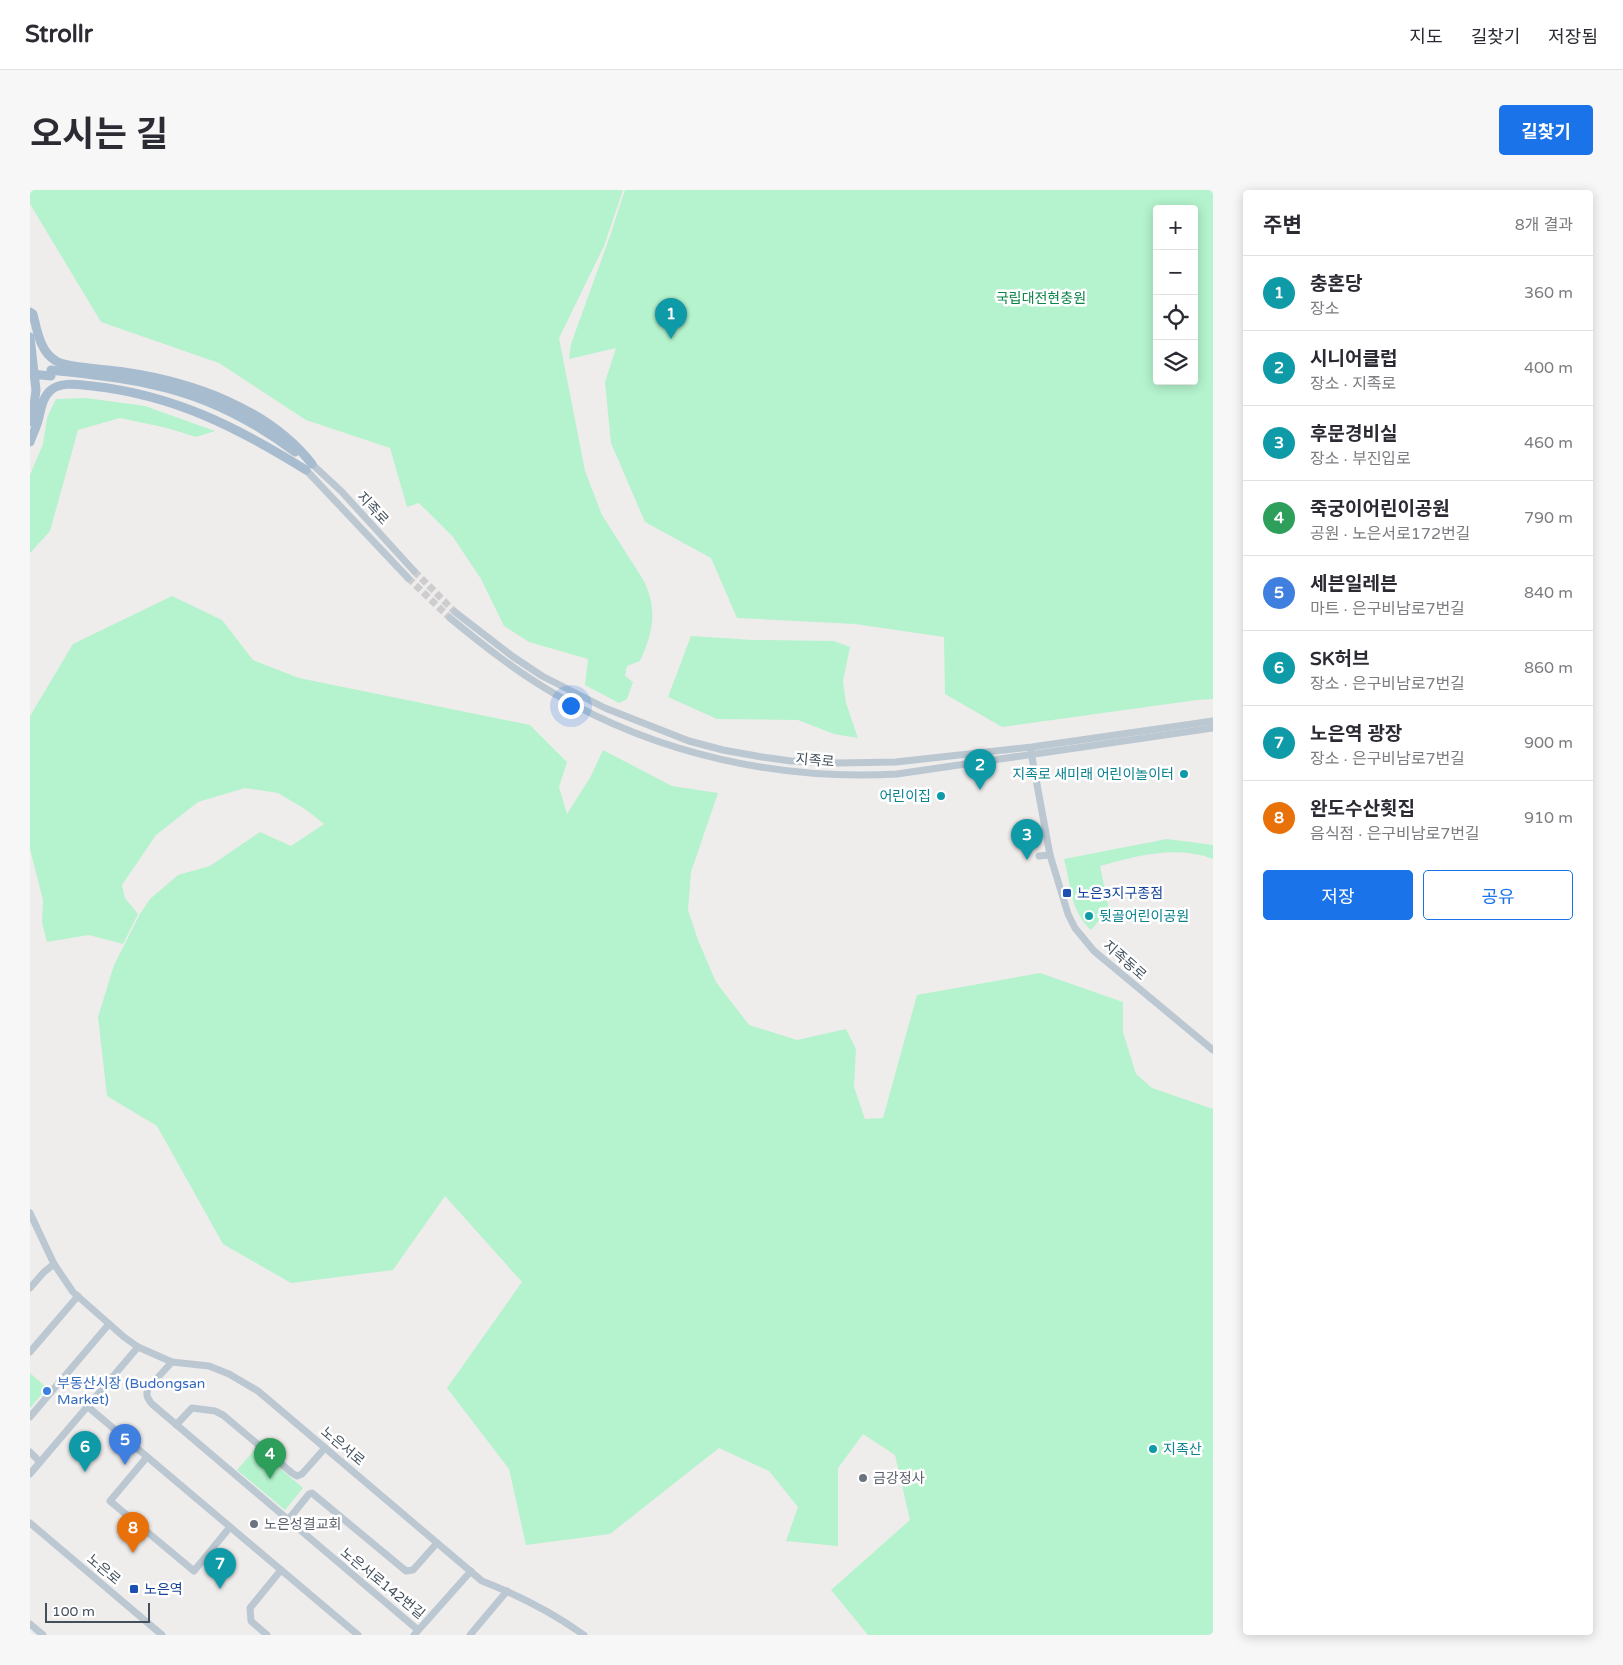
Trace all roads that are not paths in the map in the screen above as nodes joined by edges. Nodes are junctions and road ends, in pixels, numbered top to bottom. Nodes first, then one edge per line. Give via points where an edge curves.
1 (30, 312) edge
2 (30, 337) edge
3 (30, 368) edge
4 (51, 373) junction
5 (30, 374) edge
6 (30, 441) edge
7 (309, 467) junction
8 (414, 571) tunnel mouth
9 (408, 578) tunnel mouth
10 (455, 612) tunnel mouth
11 (450, 618) tunnel mouth
12 (1213, 720) edge
13 (1213, 728) edge
14 (1031, 751) junction
15 (1050, 854) junction
16 (1039, 856) dead end
17 (1213, 1050) edge
18 (30, 1213) edge
19 (54, 1264) junction
20 (30, 1288) edge
21 (78, 1296) junction
22 (109, 1324) junction
23 (138, 1347) junction
24 (30, 1352) edge
25 (172, 1362) junction
26 (87, 1406) junction
27 (30, 1417) edge
28 (176, 1425) junction
29 (326, 1448) junction
30 (30, 1452) edge
31 (147, 1457) junction
32 (40, 1462) junction
33 (30, 1474) edge
34 (288, 1520) junction
35 (30, 1522) edge
36 (230, 1527) junction
37 (437, 1542) junction
38 (281, 1570) junction
39 (471, 1571) junction
40 (507, 1591) junction
41 (30, 1624) edge
42 (416, 1633) edge
43 (43, 1635) edge
44 (162, 1635) edge
45 (267, 1635) edge
46 (358, 1635) edge
47 (470, 1635) edge
48 (584, 1635) edge

1 - 7 main road via 46,353 56,362 142,374 218,398 256,416 283,434 301,451
2 - 6 main road via 36,390
3 - 4 main road
4 - 5 main road, bridge
4 - 7 main road via 152,390 204,407 245,425
6 - 7 main road via 50,391 59,385 75,384 150,396 192,410
7 - 8 street, 지족로 via 342,492
7 - 9 street, 지족로
10 - 14 street, 지족로 via 512,656 574,694 633,720 723,750 791,761 866,763
11 - 14 street, 지족로 via 506,662 578,706 646,737 720,759 809,774 864,776 945,768
12 - 14 street, 지족로
13 - 14 street, 지족로
14 - 15 street, 지족동로
15 - 16 street
15 - 17 street, 지족동로 via 1068,914 1094,951
18 - 19 street, 노은서로
19 - 20 street
19 - 21 street, 노은서로
21 - 22 street, 노은서로
21 - 24 street
22 - 23 street, 노은서로
22 - 27 street
23 - 25 street, 노은서로
23 - 26 street
25 - 28 street, 노은서로142번길 via 146,1392 152,1404
25 - 29 street, 노은서로 via 209,1366 229,1374 258,1391
26 - 31 street
26 - 32 street
28 - 29 street via 192,1408 215,1411 297,1476
28 - 34 street, 노은서로142번길
29 - 37 street, 노은서로
30 - 32 street
31 - 36 street
31 - 36 street via 110,1502 194,1571
32 - 33 street
34 - 37 street via 312,1493 406,1571 412,1570
34 - 42 street, 노은서로142번길
35 - 44 street, 노은로
36 - 38 street
37 - 39 street, 노은서로
38 - 45 street via 250,1608 251,1621
38 - 46 street
39 - 40 street, 노은서로 via 482,1581
39 - 42 street, 노은서로142번길
40 - 47 street
40 - 48 street, 노은서로 via 560,1618
41 - 43 street

